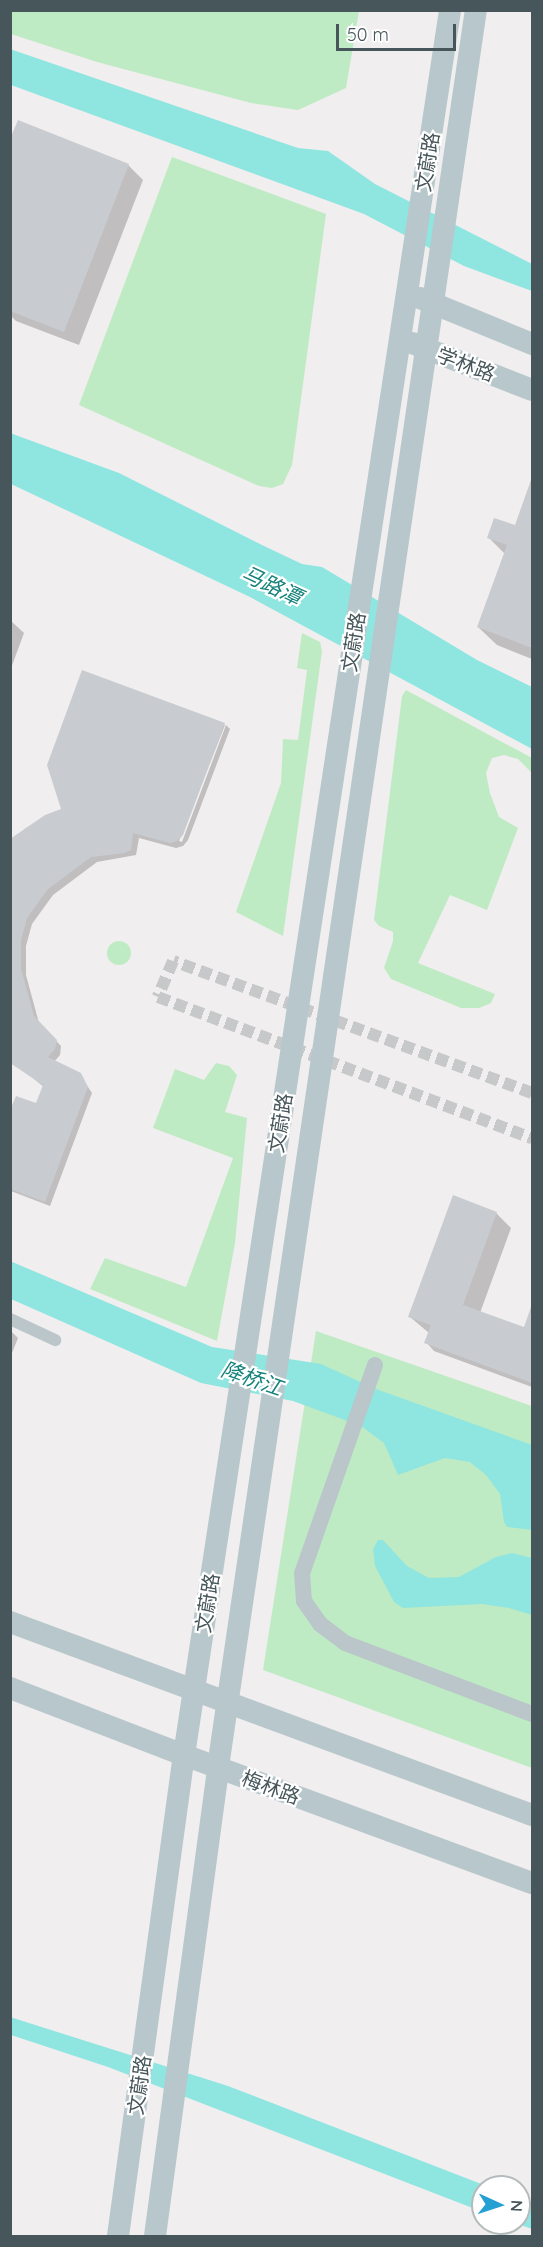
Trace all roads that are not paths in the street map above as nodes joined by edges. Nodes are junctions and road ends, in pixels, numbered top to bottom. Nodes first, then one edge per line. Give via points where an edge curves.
1 (450, 10) edge
2 (476, 10) edge
3 (406, 292) junction
4 (432, 303) junction
5 (399, 339) junction
6 (532, 344) edge
7 (425, 348) junction
8 (532, 390) edge
9 (10, 1319) edge
10 (55, 1340) dead end
11 (375, 1366) dead end
12 (10, 1622) edge
13 (10, 1688) edge
14 (194, 1688) junction
15 (228, 1700) junction
16 (532, 1714) edge
17 (184, 1755) junction
18 (218, 1767) junction
19 (532, 1815) edge
20 (532, 1883) edge
21 (118, 2236) edge
22 (155, 2236) edge

1 - 3 main road, 文蔚路
2 - 4 main road, 文蔚路
3 - 4 main road
3 - 5 main road, 文蔚路
4 - 6 main road
4 - 7 main road, 文蔚路
5 - 7 main road, 学林路
5 - 14 main road, 文蔚路
7 - 8 main road, 学林路
7 - 15 main road, 文蔚路
9 - 10 street
11 - 16 street via 302,1573 304,1601 320,1624 345,1643
12 - 14 main road
13 - 17 main road, 梅林路
14 - 15 main road
14 - 17 main road, 文蔚路
15 - 18 main road, 文蔚路
15 - 19 main road
17 - 18 main road, 梅林路
17 - 21 main road, 文蔚路
18 - 20 main road, 梅林路
18 - 22 main road, 文蔚路

